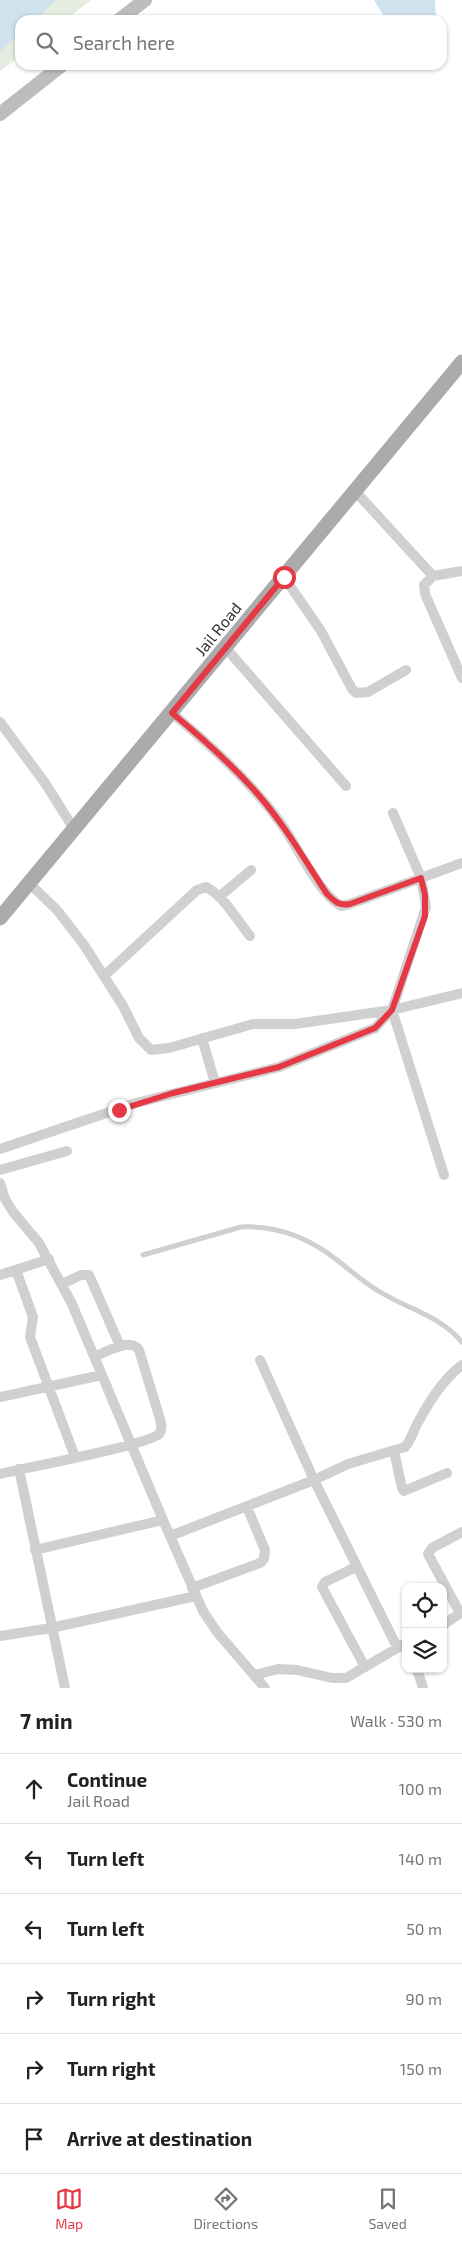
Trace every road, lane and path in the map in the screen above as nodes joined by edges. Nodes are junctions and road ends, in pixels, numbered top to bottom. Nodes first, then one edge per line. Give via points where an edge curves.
1 (145, 0) edge
2 (126, 15) edge
3 (56, 70) edge
4 (0, 114) edge
5 (462, 362) edge
6 (355, 491) junction
7 (462, 572) edge
8 (433, 576) junction
9 (284, 577) junction
10 (226, 648) junction
11 (406, 670) dead end
12 (462, 678) edge
13 (172, 713) junction
14 (0, 722) edge
15 (346, 786) dead end
16 (393, 813) dead end
17 (74, 829) junction
18 (462, 863) edge
19 (251, 870) dead end
20 (421, 878) junction
21 (29, 884) junction
22 (219, 897) junction
23 (0, 918) edge
24 (250, 936) dead end
25 (104, 976) junction
26 (462, 993) edge
27 (392, 1010) junction
28 (202, 1038) junction
29 (215, 1083) junction
30 (0, 1149) edge
31 (67, 1151) dead end
32 (0, 1170) edge
33 (444, 1175) dead end
34 (0, 1184) edge
35 (143, 1255) dead end
36 (49, 1258) junction
37 (16, 1270) junction
38 (0, 1276) edge
39 (62, 1284) junction
40 (462, 1342) edge
41 (120, 1346) junction
42 (95, 1356) junction
43 (260, 1360) dead end
44 (462, 1365) edge
45 (102, 1375) junction
46 (48, 1388) junction
47 (0, 1397) edge
48 (130, 1444) junction
49 (394, 1452) junction
50 (75, 1457) junction
51 (19, 1470) junction
52 (447, 1473) dead end
53 (0, 1474) edge
54 (314, 1480) junction
55 (247, 1507) junction
56 (163, 1520) junction
57 (462, 1532) edge
58 (170, 1536) junction
59 (35, 1550) junction
60 (356, 1567) junction
61 (194, 1592) junction
62 (461, 1613) edge
63 (447, 1622) edge
64 (51, 1628) junction
65 (0, 1636) edge
66 (402, 1645) edge
67 (365, 1667) junction
68 (418, 1673) edge
69 (255, 1675) junction
70 (65, 1688) edge
71 (265, 1688) edge
72 (423, 1688) edge

1 - 2 street
3 - 4 street
5 - 6 main road, Jail Road
6 - 8 street
6 - 9 main road, Jail Road
7 - 8 street
8 - 12 street via 424,585 425,594
9 - 10 main road, Jail Road
9 - 11 street via 321,631 356,693 368,692
10 - 13 main road, Jail Road
10 - 15 street
13 - 17 main road, Jail Road
13 - 20 street via 255,791 334,902 341,906 350,904
14 - 17 street
16 - 20 street
17 - 21 main road, Jail Road
18 - 20 street
19 - 22 street
20 - 27 street via 425,916
21 - 23 main road, Jail Road
21 - 25 street via 66,920
22 - 24 street
22 - 25 street via 206,887 197,890
25 - 28 street via 139,1038 151,1050
26 - 27 street
27 - 28 street via 295,1024 254,1024
27 - 29 street via 375,1028 320,1052 279,1067
27 - 33 street
28 - 29 street
29 - 30 street via 136,1103
31 - 32 street
34 - 36 street via 13,1212
35 - 40 lane via 241,1228 274,1229 319,1246 375,1290 436,1319
36 - 37 street
36 - 39 street
37 - 38 street
37 - 46 street via 33,1317 30,1337
39 - 41 street via 81,1275 89,1275
39 - 42 street
41 - 42 street
41 - 48 street via 131,1344 139,1350 162,1428 152,1438
42 - 45 street
43 - 54 street
44 - 49 street via 437,1392 410,1441
45 - 46 street
45 - 48 street
46 - 47 street
46 - 50 street
48 - 50 street
48 - 56 street
49 - 52 street via 404,1491
49 - 54 street via 348,1464
50 - 51 street
51 - 53 street
51 - 59 street
54 - 55 street
54 - 60 street
55 - 58 street
55 - 61 street via 265,1550 264,1559
56 - 58 street
56 - 59 street
57 - 62 street via 432,1548 428,1554
58 - 61 street
59 - 64 street
60 - 66 street
60 - 67 street via 324,1582 322,1587
61 - 64 street
61 - 69 street via 217,1632
62 - 63 street
64 - 65 street
64 - 70 street
66 - 67 street
67 - 69 street via 346,1678 278,1669
68 - 72 street
69 - 71 street

